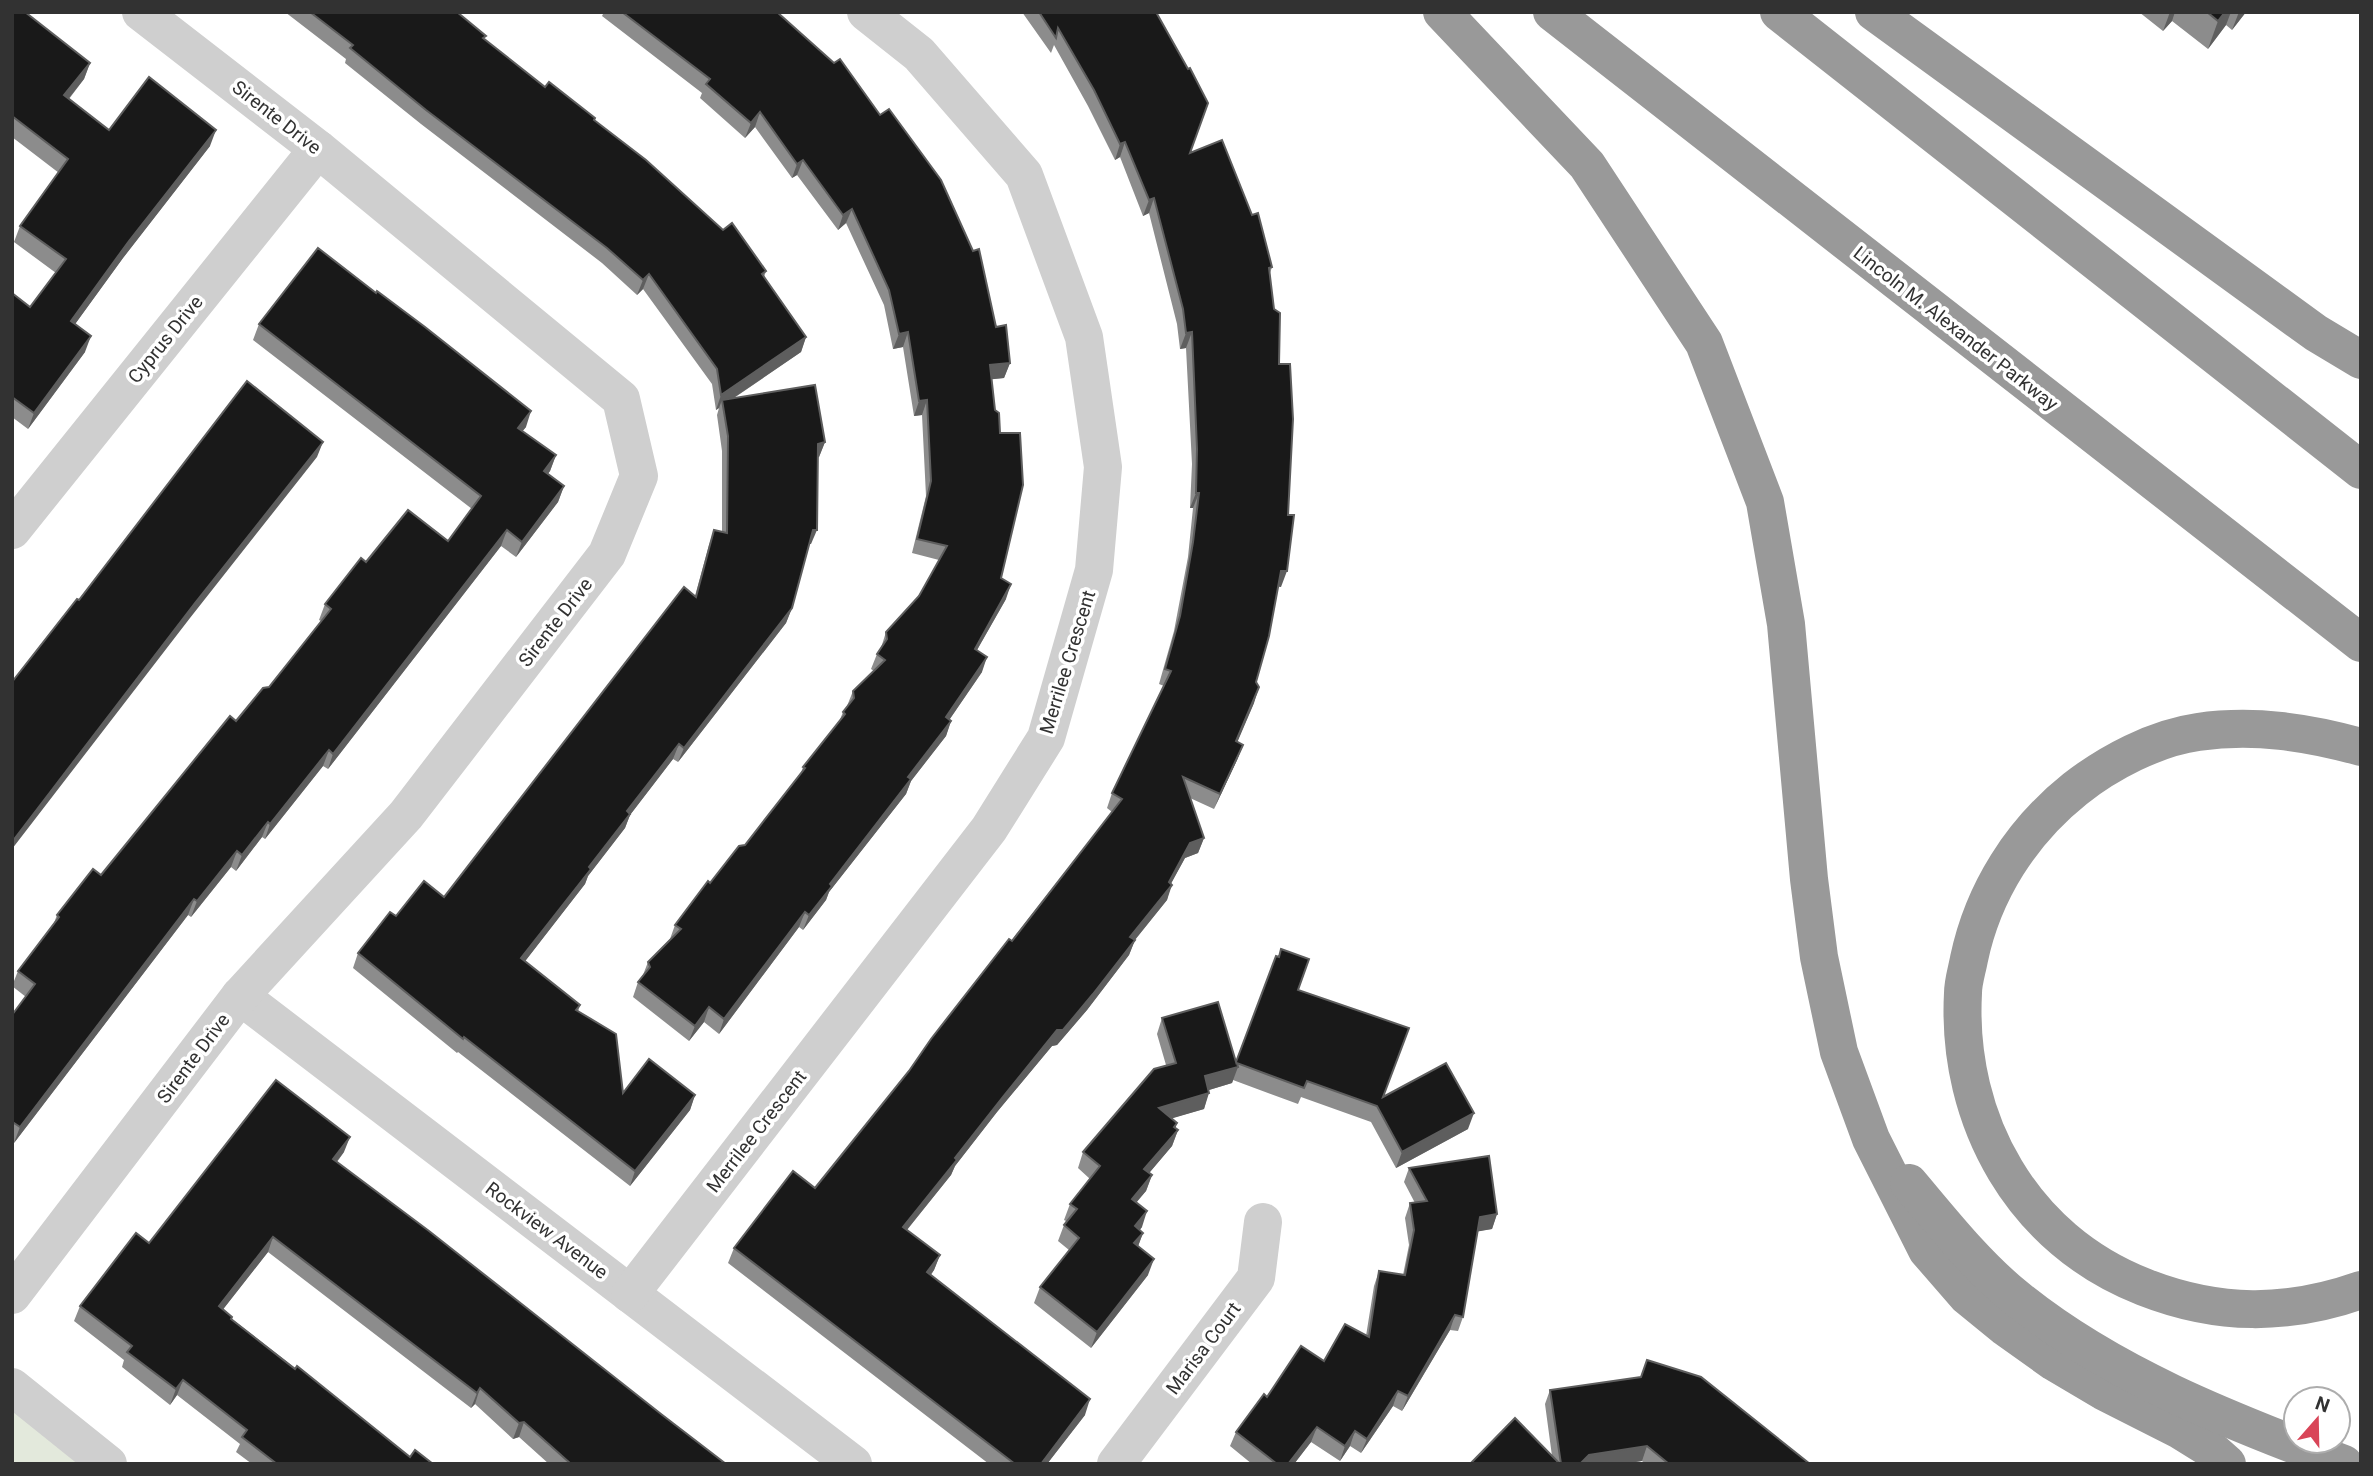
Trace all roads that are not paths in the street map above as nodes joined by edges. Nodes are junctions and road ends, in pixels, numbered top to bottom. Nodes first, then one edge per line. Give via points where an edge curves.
1 (141, 12) edge
2 (866, 12) edge
3 (1442, 12) edge
4 (1552, 12) edge
5 (1779, 12) edge
6 (1874, 12) edge
7 (318, 149) junction
8 (2361, 360) edge
9 (2361, 470) edge
10 (12, 530) edge
11 (2361, 643) edge
12 (2361, 747) edge
13 (240, 996) junction
14 (1871, 1139) junction
15 (1263, 1222) dead end
16 (2361, 1290) edge
17 (630, 1294) junction
18 (12, 1295) edge
19 (12, 1387) edge
20 (108, 1464) edge
21 (853, 1464) edge
22 (1116, 1464) edge
23 (2227, 1464) edge
24 (2344, 1464) edge

1 - 7 street, Sirente Drive
2 - 17 street, Merrilee Crescent via 919,54 1024,175 1084,337 1103,467 1094,570 1046,738 989,829
3 - 14 highway via 1587,165 1704,343 1765,502 1786,624 1819,957 1839,1052
4 - 11 highway, Lincoln M. Alexander Parkway
5 - 9 highway
6 - 8 highway via 2305,325
7 - 10 street, Cyprus Drive
7 - 13 street, Sirente Drive via 621,399 639,476 607,554 406,815
12 - 16 highway via 2314,734 2254,727 2195,732 2142,748 2099,770 2022,841 1995,884 1974,938 1963,990 1963,1041 1983,1130 2033,1209 2074,1249 2130,1282 2172,1298 2222,1308 2275,1310
13 - 17 street, Rockview Avenue
13 - 18 street, Sirente Drive
14 - 23 highway via 1927,1250 1967,1296 2054,1362 2180,1430
14 - 24 highway via 1972,1256 2014,1296 2078,1341 2141,1377
15 - 22 street, Marisa Court via 1256,1278
17 - 21 street, Rockview Avenue
19 - 20 street

